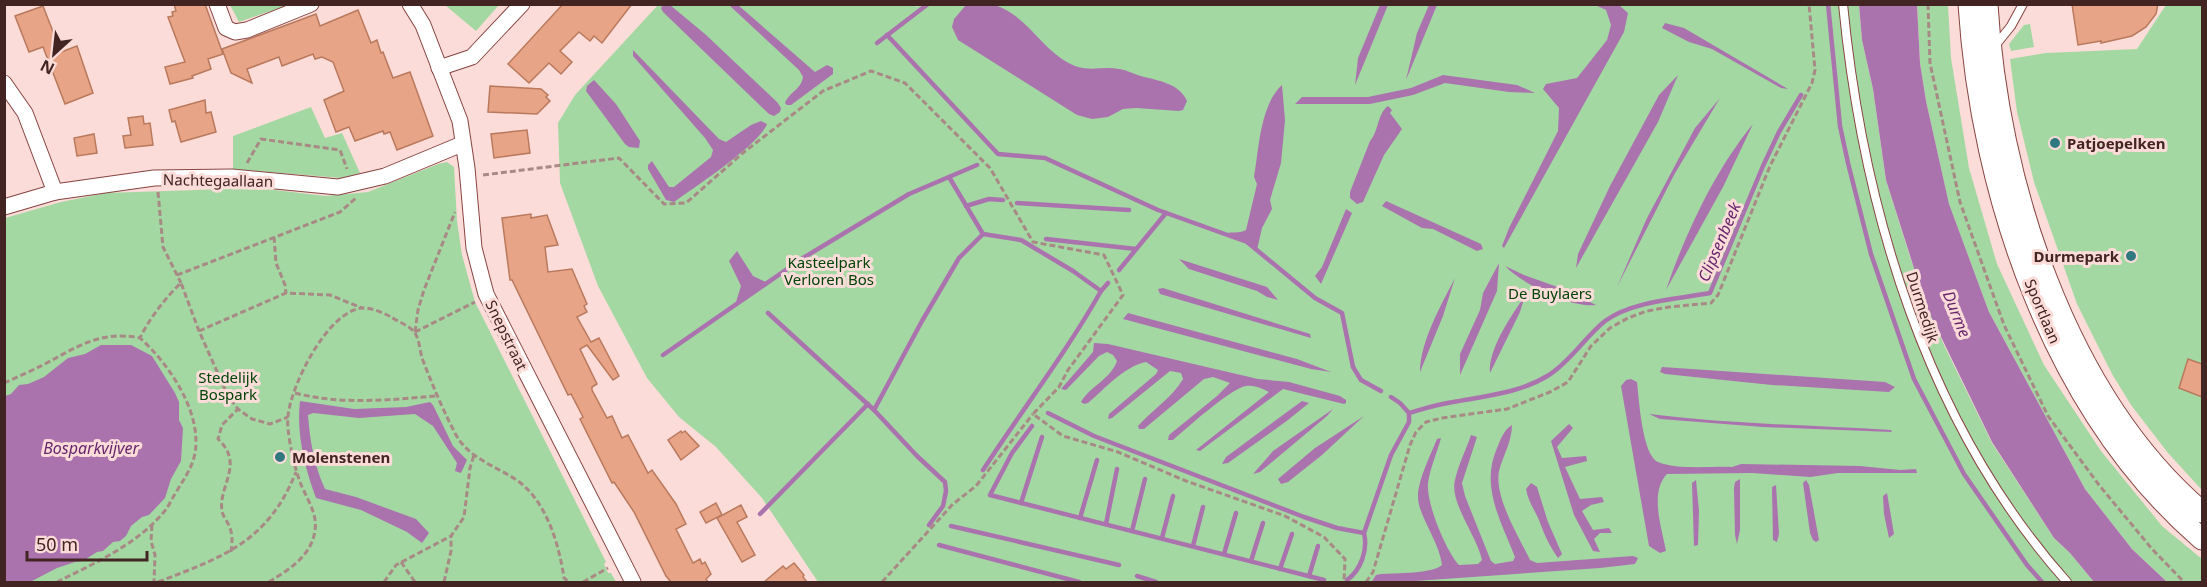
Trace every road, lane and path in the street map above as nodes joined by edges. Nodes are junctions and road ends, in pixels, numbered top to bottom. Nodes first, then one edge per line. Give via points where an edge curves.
1 (217, 4) edge
2 (311, 4) edge
3 (410, 4) edge
4 (522, 4) edge
5 (1809, 4) edge
6 (1844, 4) edge
7 (1969, 4) edge
8 (1987, 4) edge
9 (2023, 4) edge
10 (1991, 49) junction
11 (439, 68) junction
12 (4, 83) edge
13 (462, 144) junction
14 (467, 177) junction
15 (157, 178) junction
16 (238, 178) junction
17 (359, 183) junction
18 (56, 192) junction
19 (469, 202) junction
20 (4, 207) edge
21 (274, 237) junction
22 (177, 275) junction
23 (181, 283) junction
24 (286, 293) junction
25 (486, 294) junction
26 (362, 308) junction
27 (199, 331) junction
28 (415, 332) junction
29 (140, 338) junction
30 (4, 382) edge
31 (294, 393) junction
32 (436, 396) junction
33 (238, 409) junction
34 (1033, 414) junction
35 (288, 417) junction
36 (474, 455) junction
37 (297, 470) junction
38 (2197, 511) edge
39 (152, 523) junction
40 (451, 536) junction
41 (2202, 539) edge
42 (231, 552) junction
43 (401, 562) junction
44 (57, 582) edge
45 (156, 582) edge
46 (268, 582) edge
47 (384, 582) edge
48 (415, 582) edge
49 (444, 582) edge
50 (569, 582) edge
51 (633, 582) edge
52 (882, 582) edge
53 (1344, 582) edge
54 (1366, 582) edge
55 (2067, 582) edge

1 - 2 street via 226,28 235,32
3 - 11 street, Snepstraat via 423,25
4 - 11 street via 472,57
5 - 54 path via 1815,70 1812,83 1770,166 1718,295 1711,303 1647,311 1610,328 1591,346 1568,382 1550,392 1507,409 1426,422 1410,444
6 - 55 lane, Durmedijk via 1849,68 1880,219 1925,355 1974,453 2038,550
7 - 38 main road, Sportlaan via 1977,90 1993,165 2031,286 2065,360 2105,429 2143,478
8 - 10 main road, Sportlaan
9 - 10 lane via 2012,27
10 - 38 main road, Sportlaan via 2000,118 2015,181 2064,318 2120,420
11 - 13 street, Snepstraat via 460,121
12 - 18 street via 25,113
13 - 14 street, Snepstraat
13 - 17 street, Nachtegaallaan
14 - 19 street, Snepstraat
14 - 34 path via 619,158 664,204 686,203 823,91 871,71 905,83 990,168 1033,243 1104,255 1123,295 1059,387
15 - 16 street, Nachtegaallaan
15 - 18 street, Nachtegaallaan
15 - 22 path via 163,247
16 - 17 street, Nachtegaallaan via 339,187
16 - 17 path via 261,139 340,150
17 - 21 path via 360,193 340,212
18 - 20 street, Nachtegaallaan
19 - 25 street, Snepstraat via 476,258
19 - 28 path via 453,214 418,310
21 - 22 path
21 - 24 path via 276,263
22 - 23 path
23 - 27 path
23 - 29 path via 166,297
24 - 26 path via 330,294
24 - 27 path
25 - 28 path
25 - 51 street, Snepstraat
26 - 28 path via 385,314
26 - 31 path via 343,315 331,326 311,356
27 - 33 path via 228,396
28 - 32 path
29 - 30 path via 108,335 89,341
29 - 39 path via 174,376 194,427 195,452 190,471 164,513
31 - 32 path via 356,400
31 - 35 path
32 - 36 path via 459,441
33 - 35 path via 252,419 270,424
33 - 42 path via 222,425 218,439 230,461 222,511 230,528
34 - 52 path via 976,486 953,504
34 - 53 path via 1063,436 1118,452 1285,516 1324,537 1345,559
35 - 37 path
36 - 40 path via 464,517
36 - 50 path via 518,480 532,495 544,514 564,578
37 - 42 path via 289,490 259,531
37 - 46 path via 316,520 313,541 298,562
38 - 41 main road, Sportlaan
39 - 44 path via 94,563
39 - 45 path
40 - 43 path
40 - 49 path
42 - 45 path
43 - 47 path
43 - 48 path

